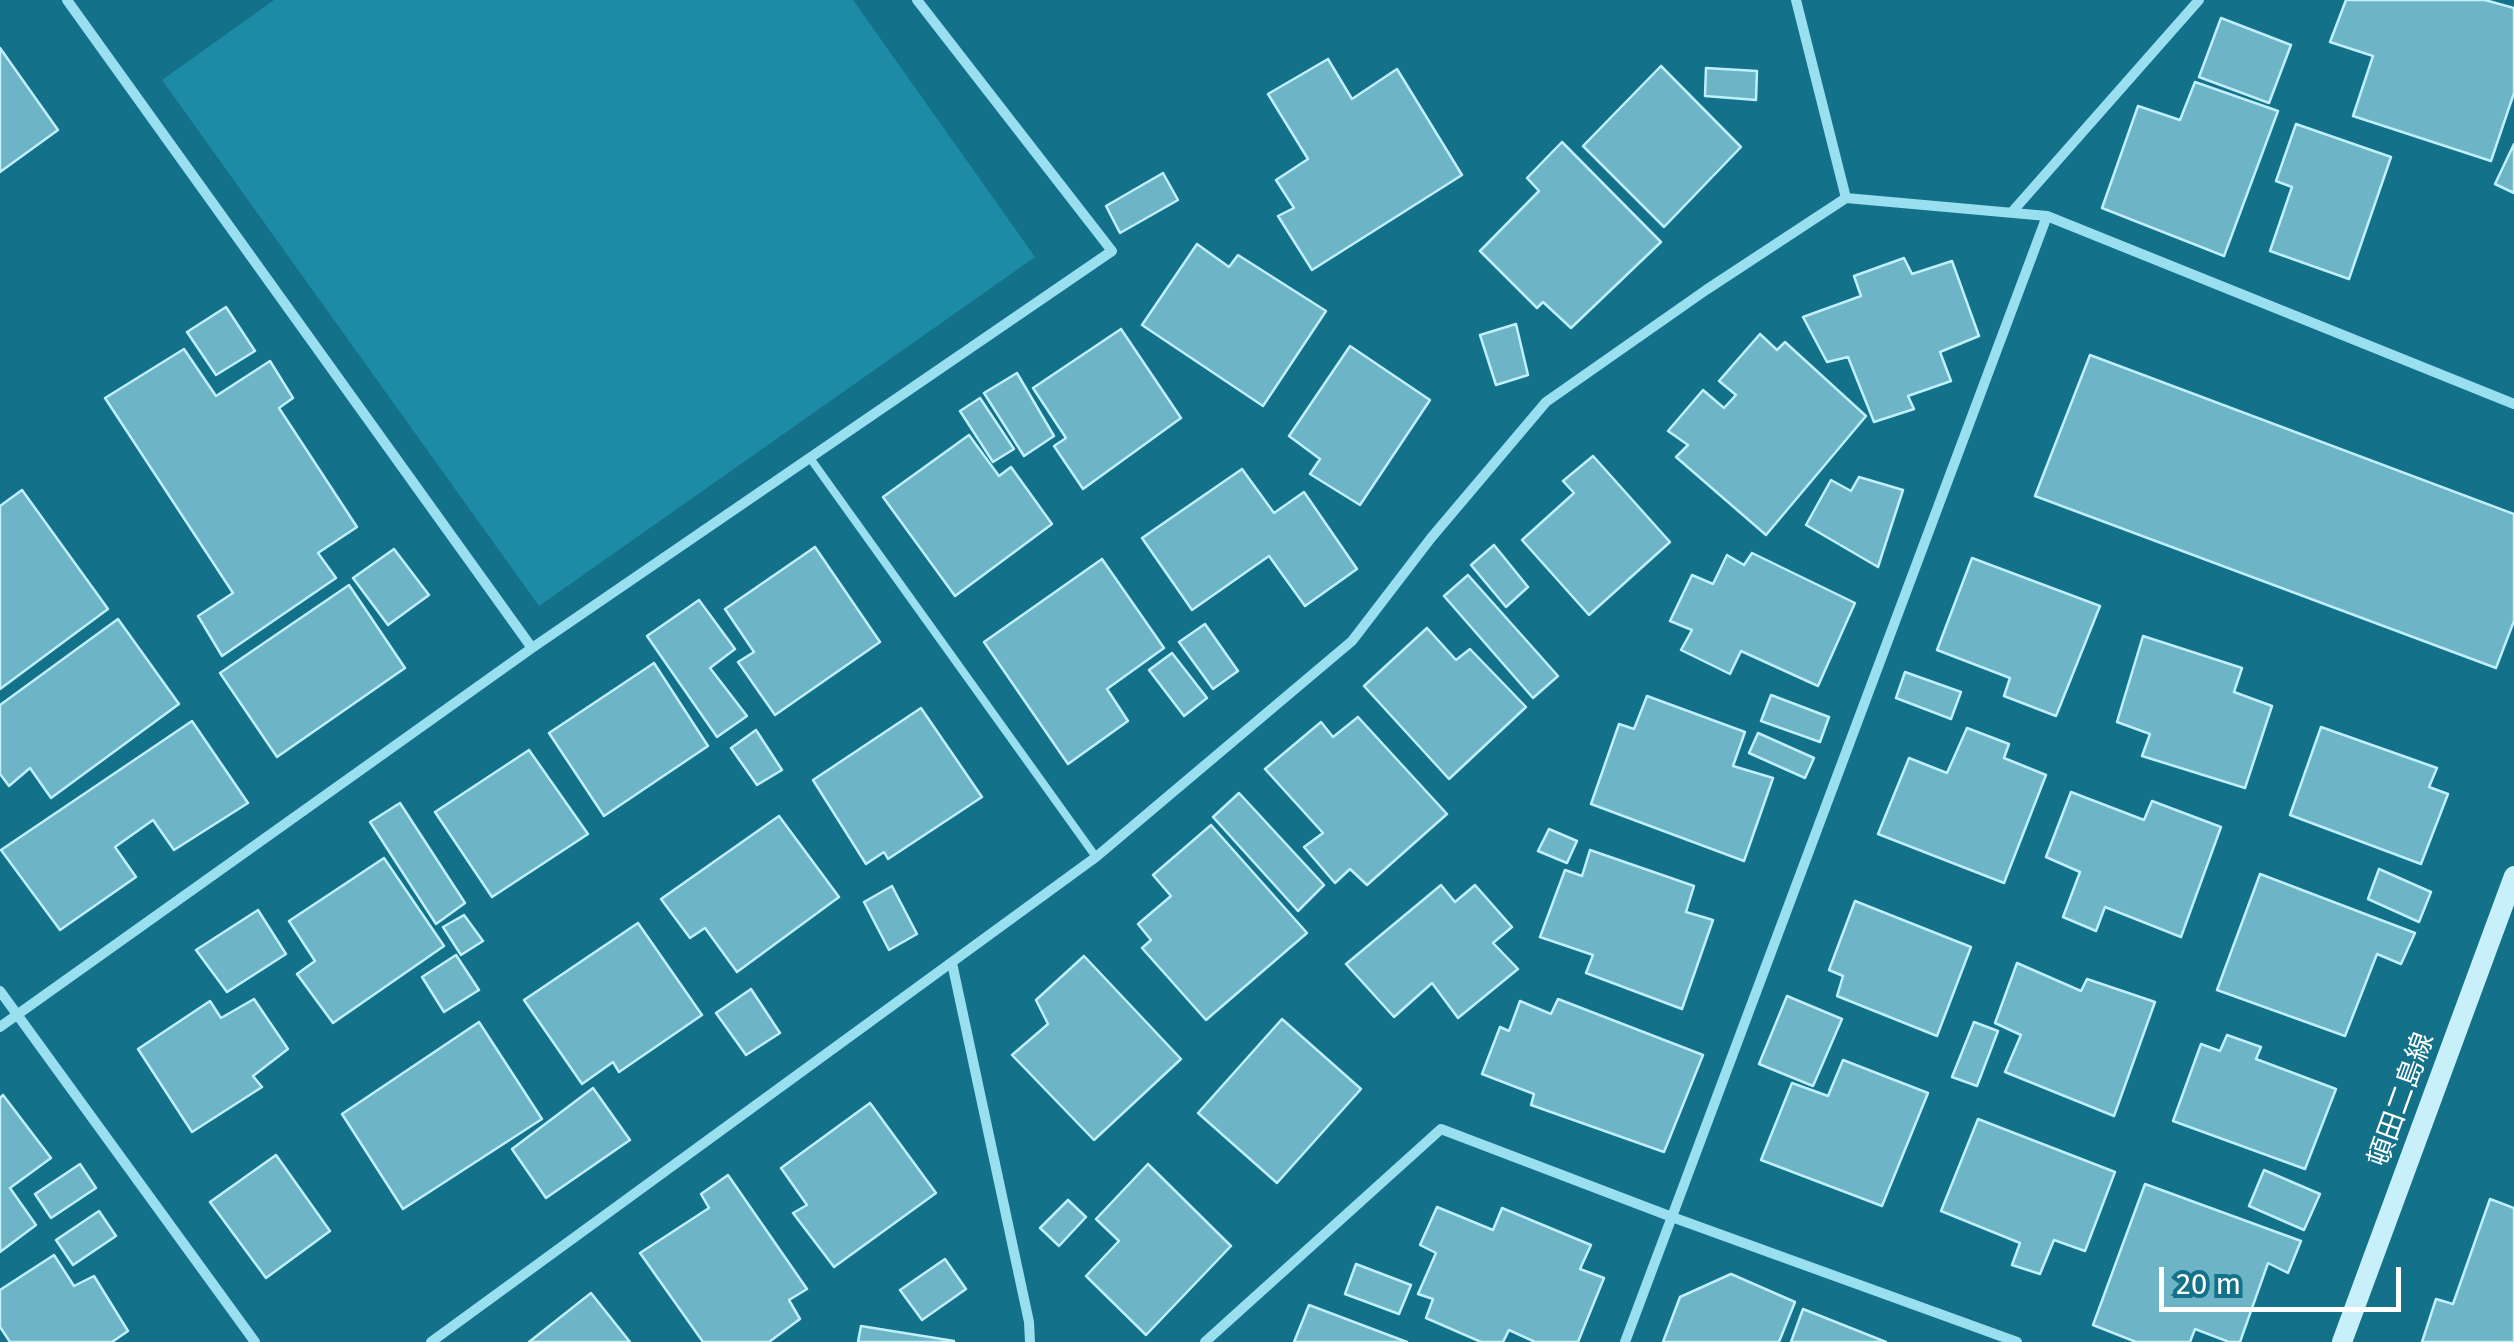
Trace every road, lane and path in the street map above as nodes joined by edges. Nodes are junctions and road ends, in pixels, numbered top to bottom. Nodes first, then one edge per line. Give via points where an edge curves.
1 (68, 0) edge
2 (917, 0) edge
3 (1796, 0) edge
4 (2199, 0) edge
5 (1846, 198) junction
6 (2012, 212) junction
7 (2047, 216) junction
8 (2514, 404) edge
9 (810, 458) junction
10 (532, 648) junction
11 (1096, 858) junction
12 (2514, 876) edge
13 (952, 963) junction
14 (0, 990) edge
15 (17, 1015) junction
16 (0, 1027) edge
17 (1672, 1217) junction
18 (255, 1342) edge
19 (431, 1342) edge
20 (1030, 1342) edge
21 (1205, 1342) edge
22 (1626, 1342) edge
23 (2016, 1342) edge
24 (2342, 1342) edge

1 - 10 street
2 - 9 street via 1112,251
3 - 5 street
4 - 6 street
5 - 6 street
5 - 11 street via 1546,402 1352,641
6 - 7 street
7 - 8 street
7 - 17 street
9 - 10 street
9 - 11 lane
10 - 15 street
11 - 13 street
12 - 24 main road, 頓田二島線
13 - 19 street
13 - 20 street
14 - 15 street
15 - 16 street
15 - 18 street
17 - 21 street via 1440,1129
17 - 22 street
17 - 23 street

